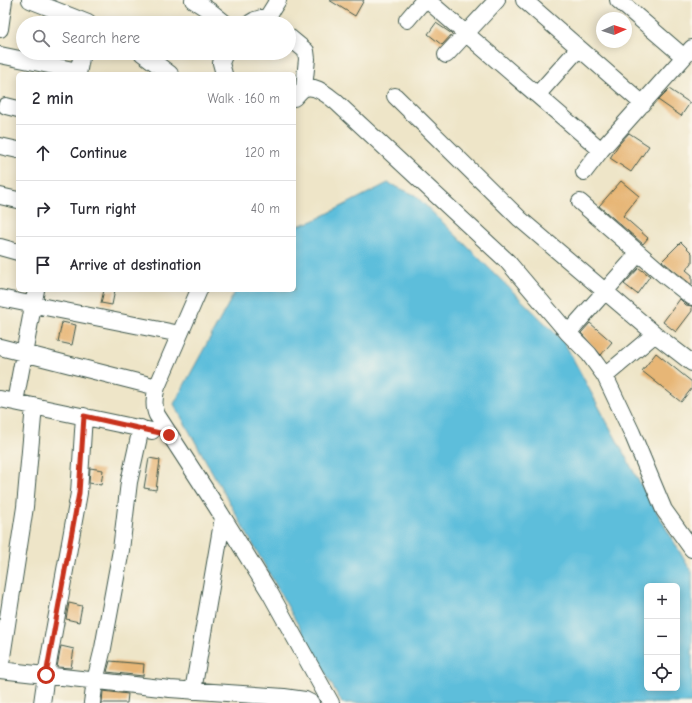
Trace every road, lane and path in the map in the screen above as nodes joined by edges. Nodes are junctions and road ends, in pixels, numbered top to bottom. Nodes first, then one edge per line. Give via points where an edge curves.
1 (4, 0) edge
2 (30, 0) edge
3 (193, 0) edge
4 (278, 0) edge
5 (424, 0) edge
6 (427, 0) edge
7 (497, 0) edge
8 (524, 0) edge
9 (618, 0) edge
10 (70, 16) edge
11 (216, 16) edge
12 (270, 16) edge
13 (407, 20) dead end
14 (0, 28) edge
15 (466, 33) junction
16 (296, 43) edge
17 (579, 48) junction
18 (688, 53) edge
19 (0, 54) edge
20 (446, 55) dead end
21 (16, 58) edge
22 (25, 60) edge
23 (81, 60) edge
24 (151, 60) edge
25 (222, 60) edge
26 (74, 72) edge
27 (78, 72) edge
28 (167, 72) edge
29 (223, 72) edge
30 (299, 93) edge
31 (538, 94) junction
32 (395, 96) dead end
33 (643, 104) junction
34 (0, 146) edge
35 (16, 150) edge
36 (601, 150) junction
37 (584, 172) dead end
38 (0, 196) edge
39 (16, 200) edge
40 (580, 202) dead end
41 (0, 247) edge
42 (16, 251) edge
43 (639, 253) junction
44 (604, 291) junction
45 (198, 292) edge
46 (692, 297) edge
47 (0, 298) edge
48 (35, 298) edge
49 (568, 333) junction
50 (180, 334) junction
51 (655, 334) junction
52 (0, 347) edge
53 (25, 352) junction
54 (692, 363) edge
55 (605, 376) junction
56 (157, 387) junction
57 (7, 400) edge
58 (34, 406) junction
59 (84, 416) junction
60 (141, 428) junction
61 (169, 435) junction
62 (223, 517) junction
63 (692, 549) edge
64 (0, 670) edge
65 (46, 675) junction
66 (95, 681) junction
67 (193, 690) junction
68 (169, 696) edge
69 (215, 698) edge
70 (272, 700) edge
71 (42, 703) edge
72 (92, 703) edge
73 (311, 703) edge
74 (331, 703) edge

1 - 14 street
2 - 10 street
3 - 11 street
4 - 12 street
5 - 13 street
6 - 15 street
7 - 15 street
8 - 17 street
9 - 18 street
15 - 20 street
15 - 31 street
16 - 30 street via 306,51 307,59
17 - 31 street
17 - 33 street
18 - 33 street
19 - 21 street
22 - 26 street
23 - 27 street
24 - 28 street
25 - 29 street
30 - 49 street via 309,87 314,88 323,92 350,114 507,261
31 - 36 street
32 - 44 street via 520,219
33 - 36 street
34 - 35 street
36 - 37 street
38 - 39 street
40 - 43 street
41 - 42 street
43 - 44 street
43 - 46 street
44 - 49 street
44 - 51 street
45 - 50 street
47 - 48 street
48 - 50 street
48 - 53 street
49 - 55 street via 589,354
50 - 56 street
51 - 54 street
51 - 55 street
52 - 53 street
53 - 56 street
53 - 57 street
55 - 63 street via 664,510
56 - 61 street via 154,409
57 - 58 street
58 - 59 street
58 - 64 street via 25,507
59 - 60 street
59 - 65 street via 79,493
60 - 61 street
60 - 66 street via 129,482 115,584
61 - 62 street
62 - 67 street
62 - 74 street via 270,593
64 - 65 street
65 - 66 street
65 - 71 street
66 - 68 street
66 - 72 street
67 - 68 street
67 - 69 street
69 - 70 street
70 - 73 street via 305,700

